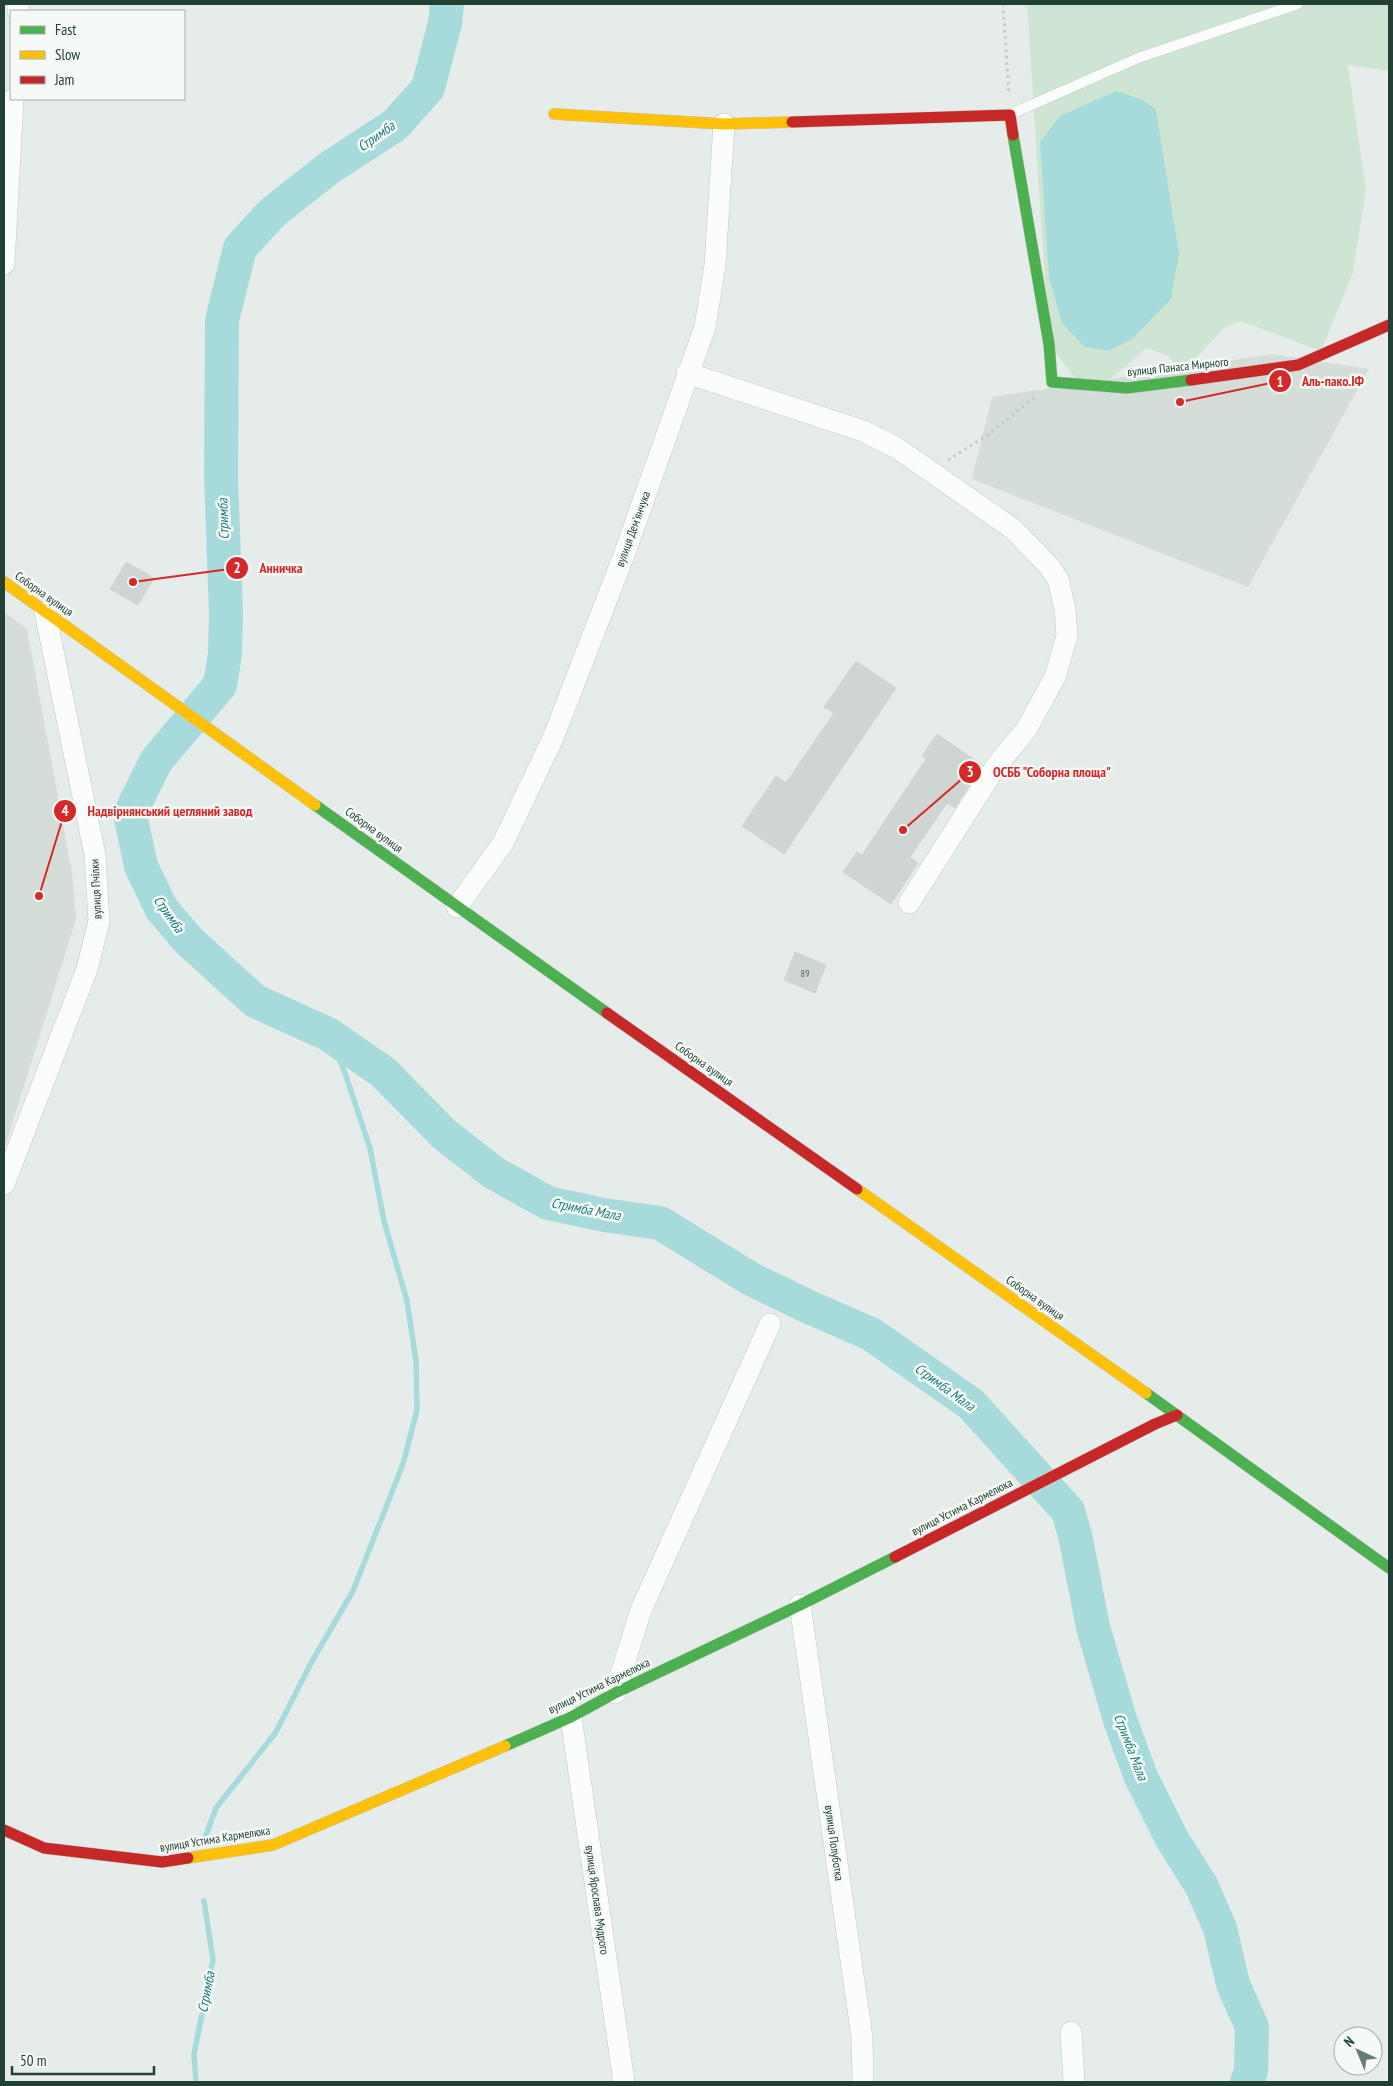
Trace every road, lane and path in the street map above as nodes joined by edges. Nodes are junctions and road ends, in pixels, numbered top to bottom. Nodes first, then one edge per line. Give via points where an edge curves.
1 (1003, 4) edge
2 (1298, 4) edge
3 (13, 100) edge
4 (554, 114) dead end
5 (1010, 115) junction
6 (724, 124) junction
7 (4, 264) edge
8 (1389, 325) edge
9 (687, 373) junction
10 (1052, 382) junction
11 (931, 471) junction
12 (4, 582) edge
13 (45, 612) junction
14 (909, 903) dead end
15 (457, 907) junction
16 (4, 1184) edge
17 (770, 1324) dead end
18 (1177, 1415) junction
19 (1389, 1568) edge
20 (800, 1605) junction
21 (615, 1693) junction
22 (571, 1717) junction
23 (4, 1830) edge
24 (1071, 2032) dead end
25 (624, 2082) edge
26 (863, 2082) edge
27 (1074, 2082) edge

1 - 5 path
2 - 5 lane via 1138,58
3 - 7 street
4 - 6 street
5 - 6 street
5 - 10 street via 1049,344
6 - 9 street, вулиця Демʼянчука via 714,265 705,327
8 - 10 street, вулиця Панаса Мирного via 1298,365 1127,388
9 - 11 street via 863,432 897,448
9 - 15 street, вулиця Демʼянчука via 624,555 553,738 503,843
10 - 11 path via 989,434
11 - 14 street via 1013,529 1048,565 1058,579 1067,636 1055,677 1026,730 996,766
12 - 13 street, Соборна вулиця
13 - 15 street, Соборна вулиця
13 - 16 street, вулиця Пчілки via 95,855 99,921 87,970
15 - 18 street, Соборна вулиця
17 - 21 street via 641,1610
18 - 19 street, Соборна вулиця
18 - 20 street, вулиця Устима Кармелюка
20 - 21 street, вулиця Устима Кармелюка
20 - 26 street, вулиця Полуботка via 862,2037
21 - 22 street, вулиця Устима Кармелюка
22 - 23 street, вулиця Устима Кармелюка via 273,1845 162,1862 44,1848
22 - 25 street, вулиця Ярослава Мудрого
24 - 27 street

